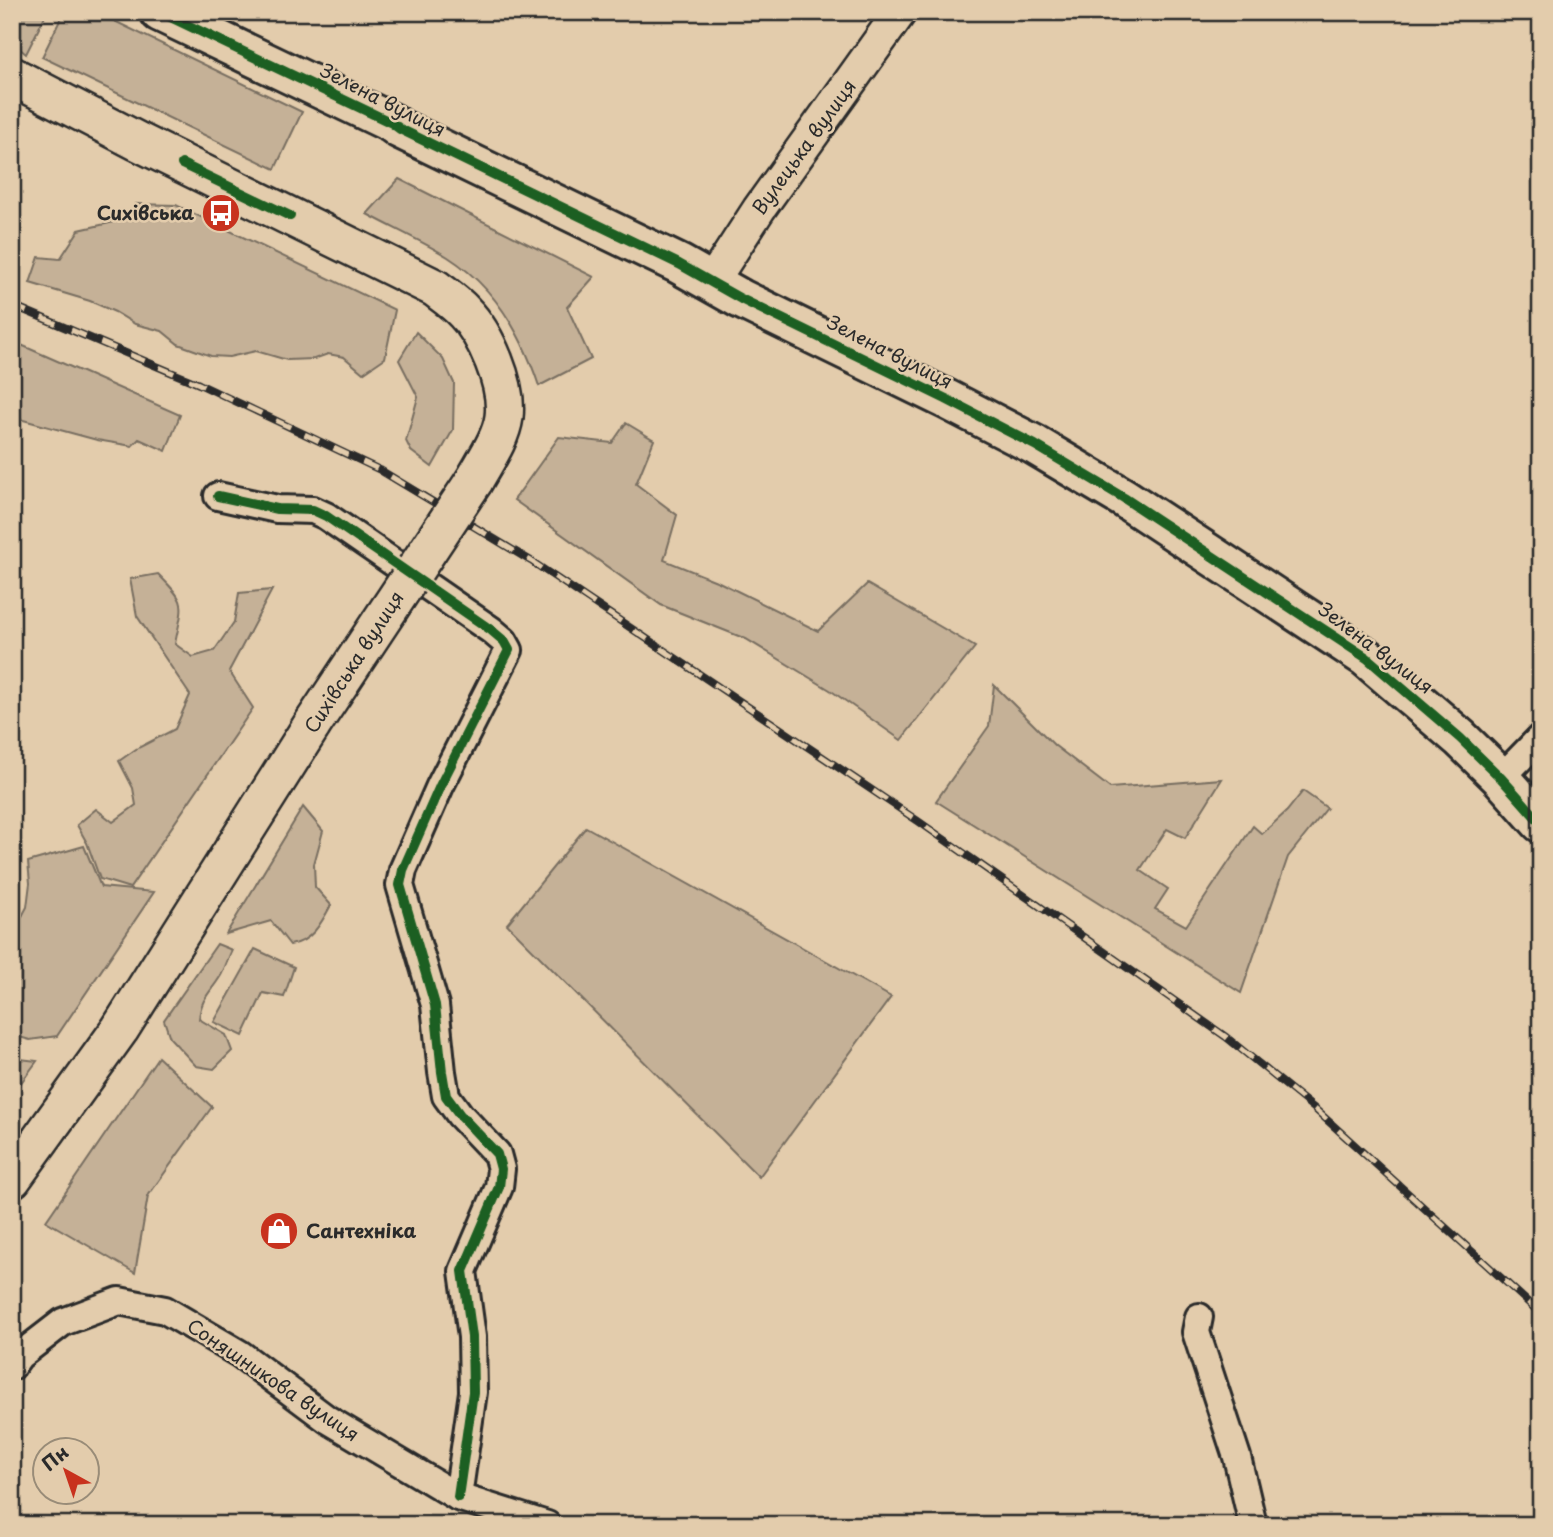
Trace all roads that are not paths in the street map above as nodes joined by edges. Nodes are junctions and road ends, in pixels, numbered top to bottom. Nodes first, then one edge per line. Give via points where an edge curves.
1 (160, 12) edge
2 (900, 12) edge
3 (12, 76) edge
4 (711, 283) junction
5 (218, 496) dead end
6 (1541, 737) edge
7 (1501, 778) junction
8 (1541, 823) edge
9 (12, 1179) edge
10 (1199, 1317) dead end
11 (12, 1366) edge
12 (458, 1497) junction
13 (547, 1525) edge
14 (1253, 1525) edge

1 - 4 main road, Зелена вулиця
2 - 4 street, Вулецька вулиця
3 - 9 main road, Сихівська вулиця, bridge via 435,288 466,313 489,348 502,389 504,416 474,481 312,725 120,1029
4 - 7 main road, Зелена вулиця via 1035,444 1141,508 1367,658
5 - 12 street via 276,509 313,510 326,516 491,630 509,650 434,799 400,885 435,1005 446,1096 497,1154 500,1169 499,1187 463,1271 472,1337 472,1392
6 - 7 street
7 - 8 main road, Зелена вулиця
10 - 14 street via 1196,1332 1237,1457
11 - 12 street, Соняшникова вулиця via 63,1321 119,1301 165,1310 240,1354 327,1419
12 - 13 street, Соняшникова вулиця

